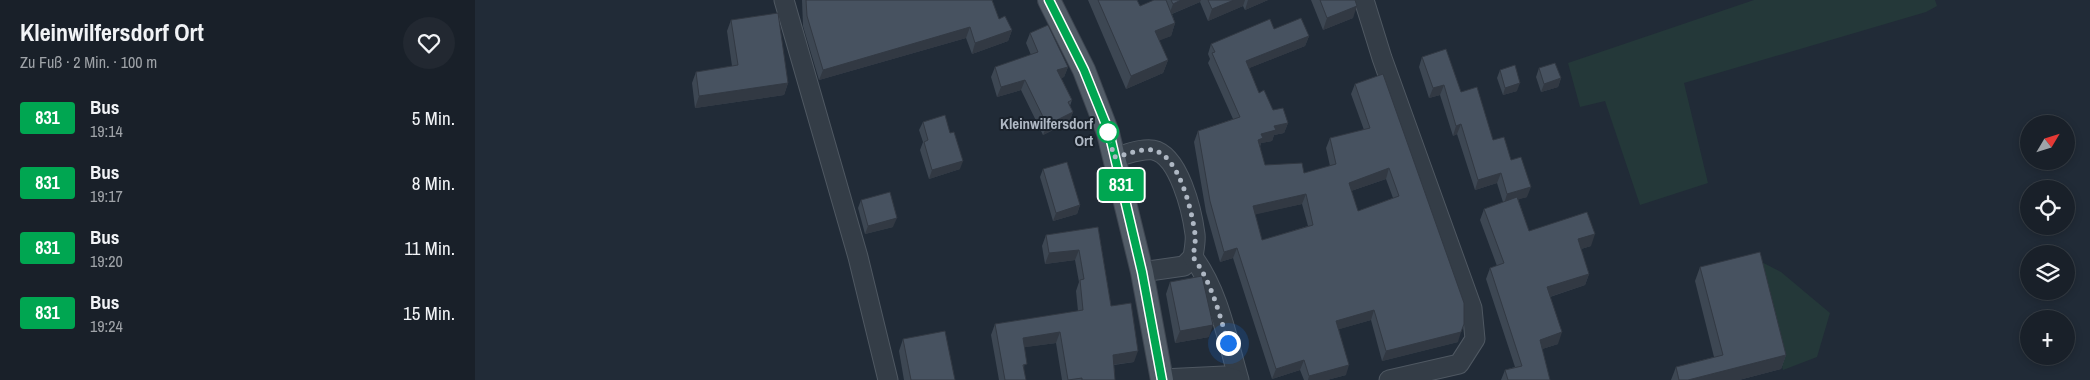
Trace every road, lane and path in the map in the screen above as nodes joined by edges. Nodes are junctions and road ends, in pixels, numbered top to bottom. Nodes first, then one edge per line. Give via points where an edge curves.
1 (784, 0) edge
2 (1049, 0) edge
3 (1364, 0) edge
4 (1114, 157) junction
5 (1193, 257) junction
6 (1142, 272) junction
7 (1461, 372) edge
8 (1162, 379) edge
9 (888, 380) edge
10 (1238, 380) edge
11 (1389, 380) edge

1 - 9 street via 858,257
2 - 4 main road via 1084,70 1109,132
3 - 7 street via 1472,308 1475,339
4 - 5 street via 1153,150 1172,164 1181,181 1195,235
4 - 6 main road
5 - 6 street via 1184,266
5 - 10 street via 1211,288
6 - 8 main road
7 - 11 street
8 - 10 street via 1224,376

